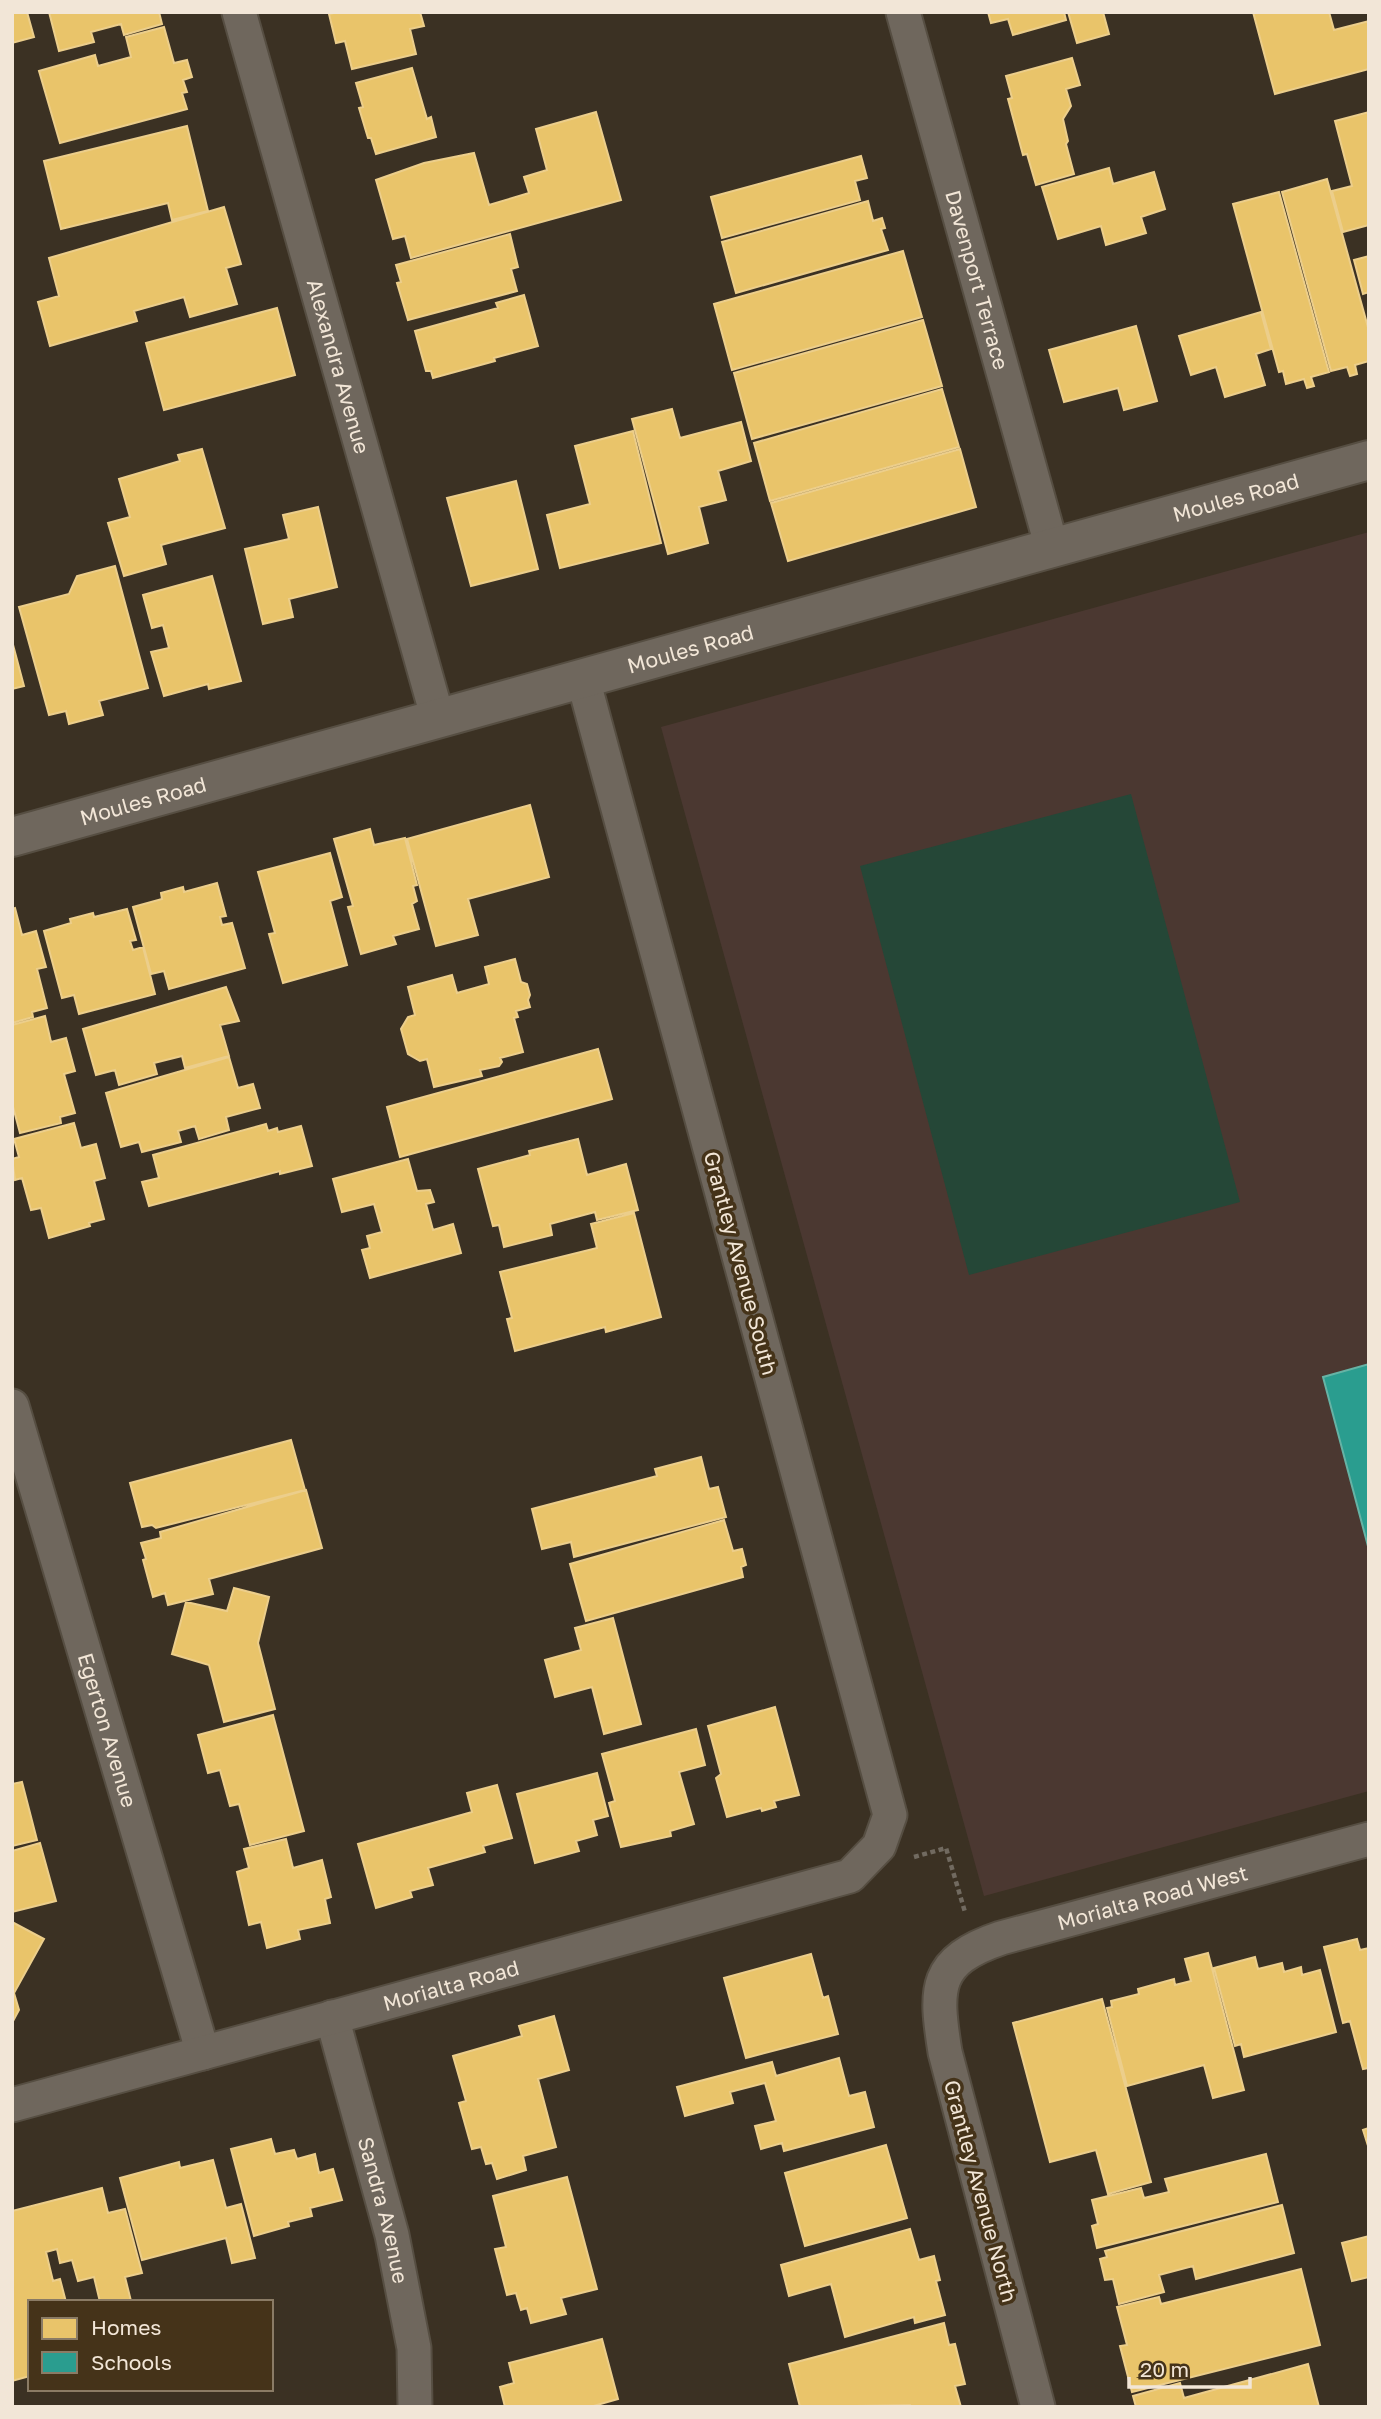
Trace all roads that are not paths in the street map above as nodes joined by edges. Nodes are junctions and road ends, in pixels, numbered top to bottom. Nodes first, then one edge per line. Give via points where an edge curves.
1 (239, 12) edge
2 (903, 12) edge
3 (1369, 460) edge
4 (1052, 548) junction
5 (583, 679) junction
6 (438, 719) junction
7 (12, 837) edge
8 (12, 1406) edge
9 (1369, 1839) edge
10 (879, 1846) joint
11 (947, 1973) joint
12 (332, 2017) junction
13 (203, 2053) junction
14 (12, 2105) edge
15 (415, 2407) edge
16 (1038, 2407) edge

1 - 6 street, Alexandra Avenue
2 - 4 street, Davenport Terrace
3 - 4 main road, Moules Road
4 - 5 main road, Moules Road
5 - 6 main road, Moules Road
5 - 10 street, Grantley Avenue South via 890,1815
6 - 7 main road, Moules Road
8 - 13 street, Egerton Avenue
9 - 11 street, Morialta Road West via 1001,1938 975,1947
10 - 12 street, Morialta Road via 850,1876
11 - 16 street, Grantley Avenue North via 938,2002 946,2052
12 - 13 street, Morialta Road
12 - 15 street, Sandra Avenue via 392,2235 414,2348
13 - 14 street, Morialta Road

